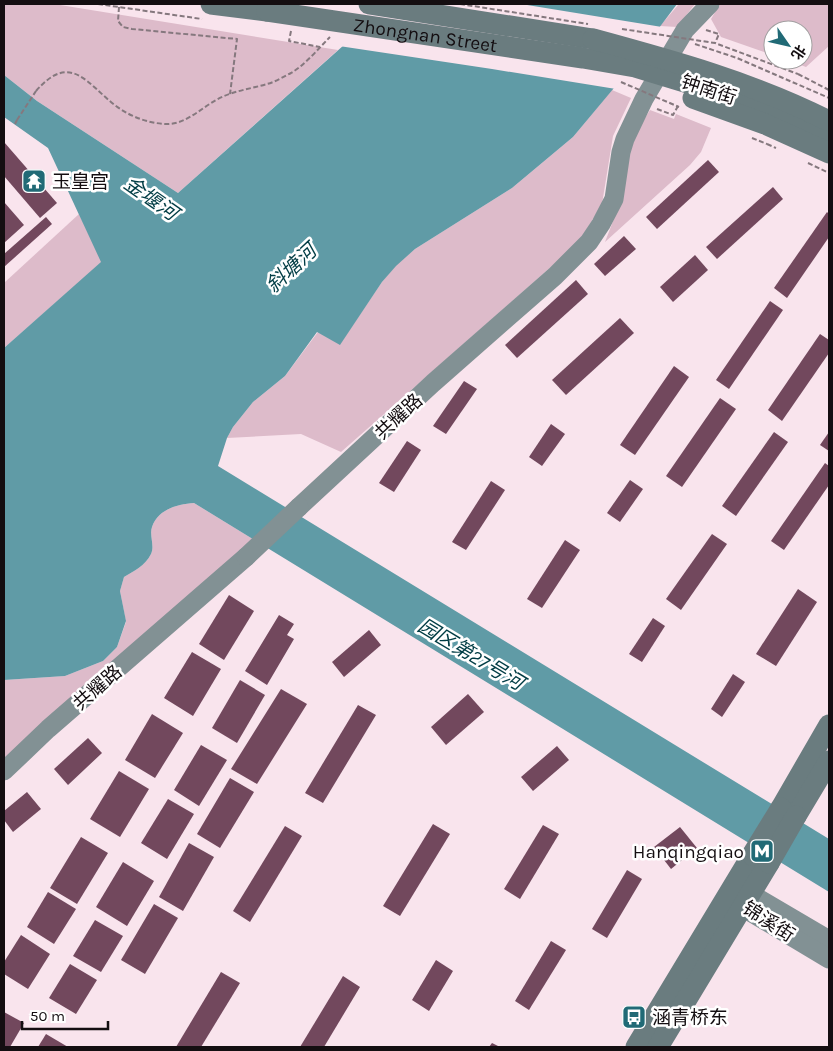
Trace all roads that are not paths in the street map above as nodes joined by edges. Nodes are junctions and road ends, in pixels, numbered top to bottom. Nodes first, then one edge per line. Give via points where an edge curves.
1 (369, 4) edge
2 (710, 4) edge
3 (207, 11) edge
4 (593, 39) junction
5 (583, 58) junction
6 (829, 106) edge
7 (829, 121) edge
8 (829, 137) edge
9 (829, 153) edge
10 (829, 725) edge
11 (829, 761) edge
12 (4, 771) edge
13 (788, 812) junction
14 (741, 897) junction
15 (829, 940) edge
16 (829, 959) edge
17 (636, 1047) edge
18 (658, 1047) edge

1 - 4 main road, Zhongnan Street
2 - 12 street, 共耀路, bridge via 685,32 642,103 621,152 614,199 589,242 246,557
3 - 5 main road, Zhongnan Street, bridge via 267,12
4 - 6 main road, bridge via 690,52 787,86
4 - 7 main road, 钟南街, bridge via 693,66 774,96
5 - 8 main road, 钟南街, bridge via 635,67 702,87 761,107
5 - 9 main road, bridge via 765,124
10 - 13 main road
11 - 13 main road
13 - 14 main road, bridge
14 - 15 street, 锦溪街
14 - 16 street, 锦溪街
14 - 17 main road
14 - 18 main road

